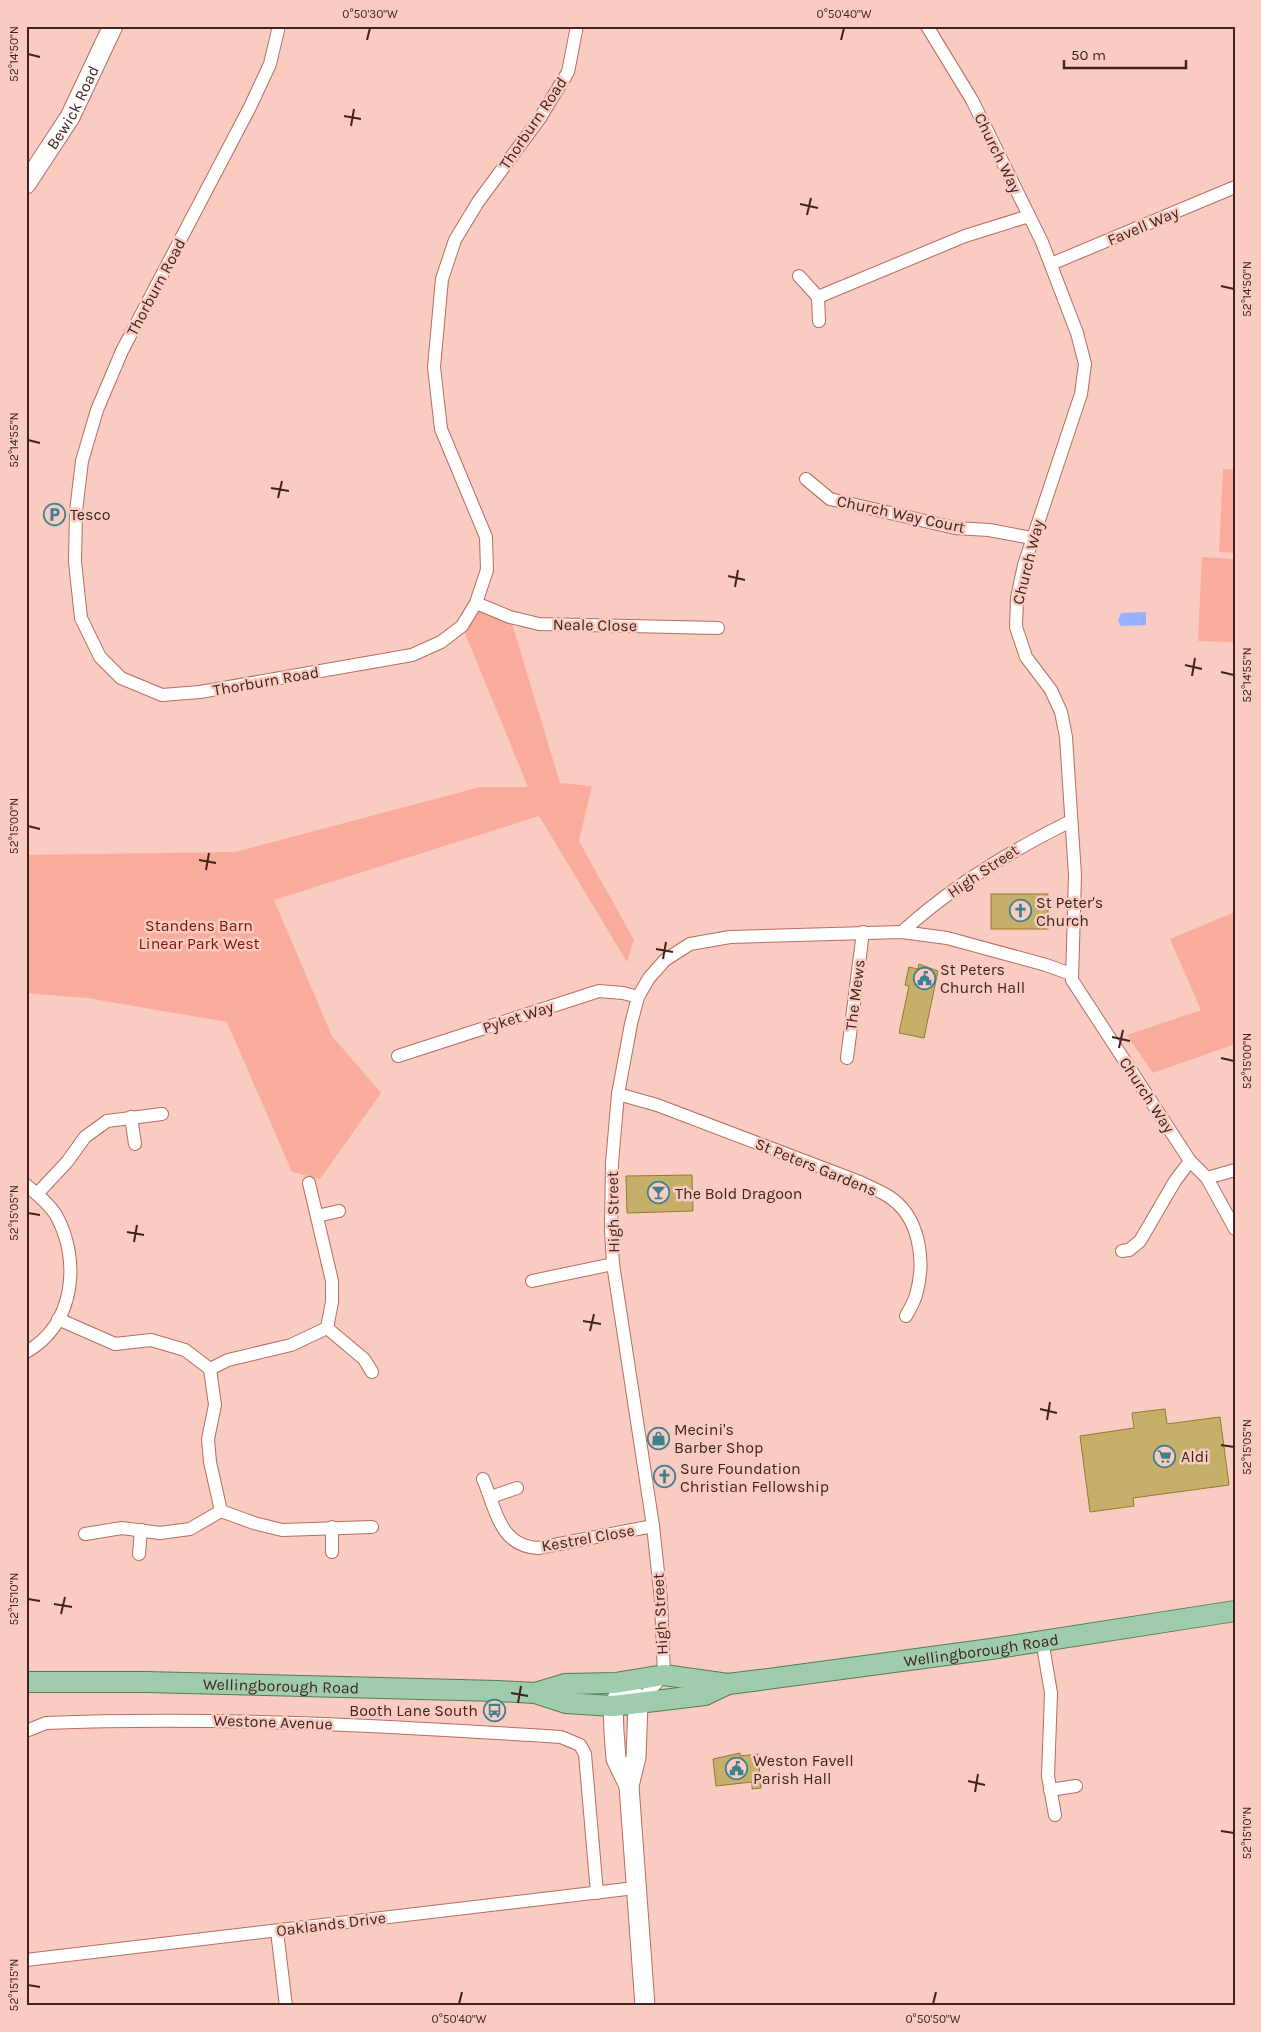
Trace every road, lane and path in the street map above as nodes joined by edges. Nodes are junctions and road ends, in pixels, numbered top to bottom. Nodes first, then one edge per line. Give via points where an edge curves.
1 (113, 26) edge
2 (279, 26) edge
3 (578, 26) edge
4 (927, 26) edge
5 (26, 184) edge
6 (1235, 187) edge
7 (1029, 216) junction
8 (1051, 264) junction
9 (799, 276) dead end
10 (818, 296) junction
11 (819, 321) dead end
12 (806, 479) dead end
13 (1032, 538) junction
14 (476, 603) junction
15 (718, 628) dead end
16 (1071, 821) junction
17 (863, 932) junction
18 (902, 932) junction
19 (1071, 974) junction
20 (638, 997) junction
21 (398, 1056) dead end
22 (847, 1058) dead end
23 (618, 1094) junction
24 (162, 1114) dead end
25 (131, 1117) junction
26 (134, 1144) dead end
27 (1190, 1161) junction
28 (1235, 1170) edge
29 (1207, 1178) junction
30 (309, 1183) dead end
31 (26, 1184) edge
32 (37, 1194) junction
33 (339, 1211) dead end
34 (317, 1216) junction
35 (1235, 1228) edge
36 (1122, 1252) dead end
37 (614, 1264) junction
38 (532, 1281) dead end
39 (906, 1316) dead end
40 (58, 1319) junction
41 (327, 1328) junction
42 (26, 1352) edge
43 (210, 1369) junction
44 (372, 1372) dead end
45 (483, 1479) dead end
46 (517, 1488) dead end
47 (491, 1497) junction
48 (220, 1510) junction
49 (372, 1526) dead end
50 (653, 1526) junction
51 (332, 1527) junction
52 (141, 1530) junction
53 (85, 1534) dead end
54 (332, 1552) dead end
55 (139, 1554) dead end
56 (1235, 1611) edge
57 (1042, 1640) junction
58 (664, 1675) junction
59 (26, 1682) edge
60 (627, 1682) junction
61 (728, 1684) junction
62 (535, 1693) junction
63 (638, 1704) junction
64 (613, 1706) junction
65 (26, 1731) edge
66 (629, 1786) junction
67 (1076, 1786) dead end
68 (1050, 1790) junction
69 (1055, 1815) dead end
70 (636, 1888) junction
71 (597, 1893) junction
72 (277, 1930) junction
73 (26, 1960) edge
74 (286, 2006) edge
75 (645, 2006) edge

1 - 5 street, Bewick Road via 70,117
2 - 14 street, Thorburn Road via 270,64 250,107 122,351 97,410 82,461 76,511 75,562 81,618 100,656 121,678 162,695 200,692 412,655 441,642 462,626
3 - 14 street, Thorburn Road via 568,72 540,118 478,202 455,240 442,279 434,367 441,429 486,537 486,570
4 - 7 street, Church Way via 972,100
6 - 8 street, Favell Way
7 - 8 street, Church Way
7 - 10 street via 965,236
8 - 13 street, Church Way via 1077,333 1084,364 1081,394
9 - 10 street
10 - 11 street
12 - 13 street, Church Way Court via 830,500 955,528
13 - 16 street, Church Way via 1017,598 1016,627 1026,656 1051,690 1061,712 1066,738
14 - 15 street, Neale Close via 538,624
16 - 18 street, High Street via 988,866
16 - 19 street, Church Way via 1075,875
17 - 18 street, High Street
17 - 20 street, High Street via 730,937 690,944 666,960 649,978
17 - 22 street, The Mews
18 - 19 street, High Street via 947,938
19 - 27 street, Church Way
20 - 21 street, Pyket Way via 599,992
20 - 23 street, High Street
23 - 37 street, High Street via 611,1193
23 - 39 street, St Peters Gardens via 657,1105 860,1182 889,1197 908,1214 917,1238 920,1272 916,1295
24 - 25 street
25 - 26 street
25 - 32 street via 107,1121 84,1137 67,1162
27 - 29 street, Church Way
27 - 36 street via 1140,1241
28 - 29 street
29 - 35 street, Church Way
30 - 34 street
31 - 32 street
32 - 40 street via 55,1213 71,1255 67,1302
33 - 34 street
34 - 41 street via 332,1282
37 - 38 street
37 - 50 street, High Street
40 - 42 street via 47,1336
40 - 43 street via 115,1344 150,1340 186,1350
41 - 43 street via 291,1346 228,1360
41 - 44 street via 364,1359
43 - 48 street via 215,1405 208,1439
45 - 47 street, Kestrel Close
46 - 47 street
47 - 50 street, Kestrel Close via 504,1531 528,1548
48 - 51 street via 282,1530
48 - 52 street via 190,1529 160,1533
49 - 51 street
50 - 58 street, High Street via 661,1600
51 - 54 street
52 - 53 street via 122,1528
52 - 55 street
56 - 57 main road, Wellingborough Road
57 - 61 main road, Wellingborough Road
57 - 68 street via 1051,1693
58 - 60 main road, Wellingborough Road
58 - 61 main road, Wellingborough Road
58 - 63 street, High Street
59 - 62 main road, Wellingborough Road via 146,1682
60 - 62 main road, Wellingborough Road via 565,1684
60 - 63 street
60 - 64 street
61 - 63 main road, Wellingborough Road via 705,1695
62 - 64 main road, Wellingborough Road via 566,1703
63 - 64 main road, Wellingborough Road
63 - 66 street via 636,1757
64 - 66 street via 616,1759
65 - 71 street, Westone Avenue via 46,1723 230,1720 560,1737 582,1748 588,1768
66 - 70 street
67 - 68 street
68 - 69 street
70 - 71 street, Oaklands Drive
70 - 75 street
71 - 72 street, Oaklands Drive
72 - 73 street, Oaklands Drive
72 - 74 street

